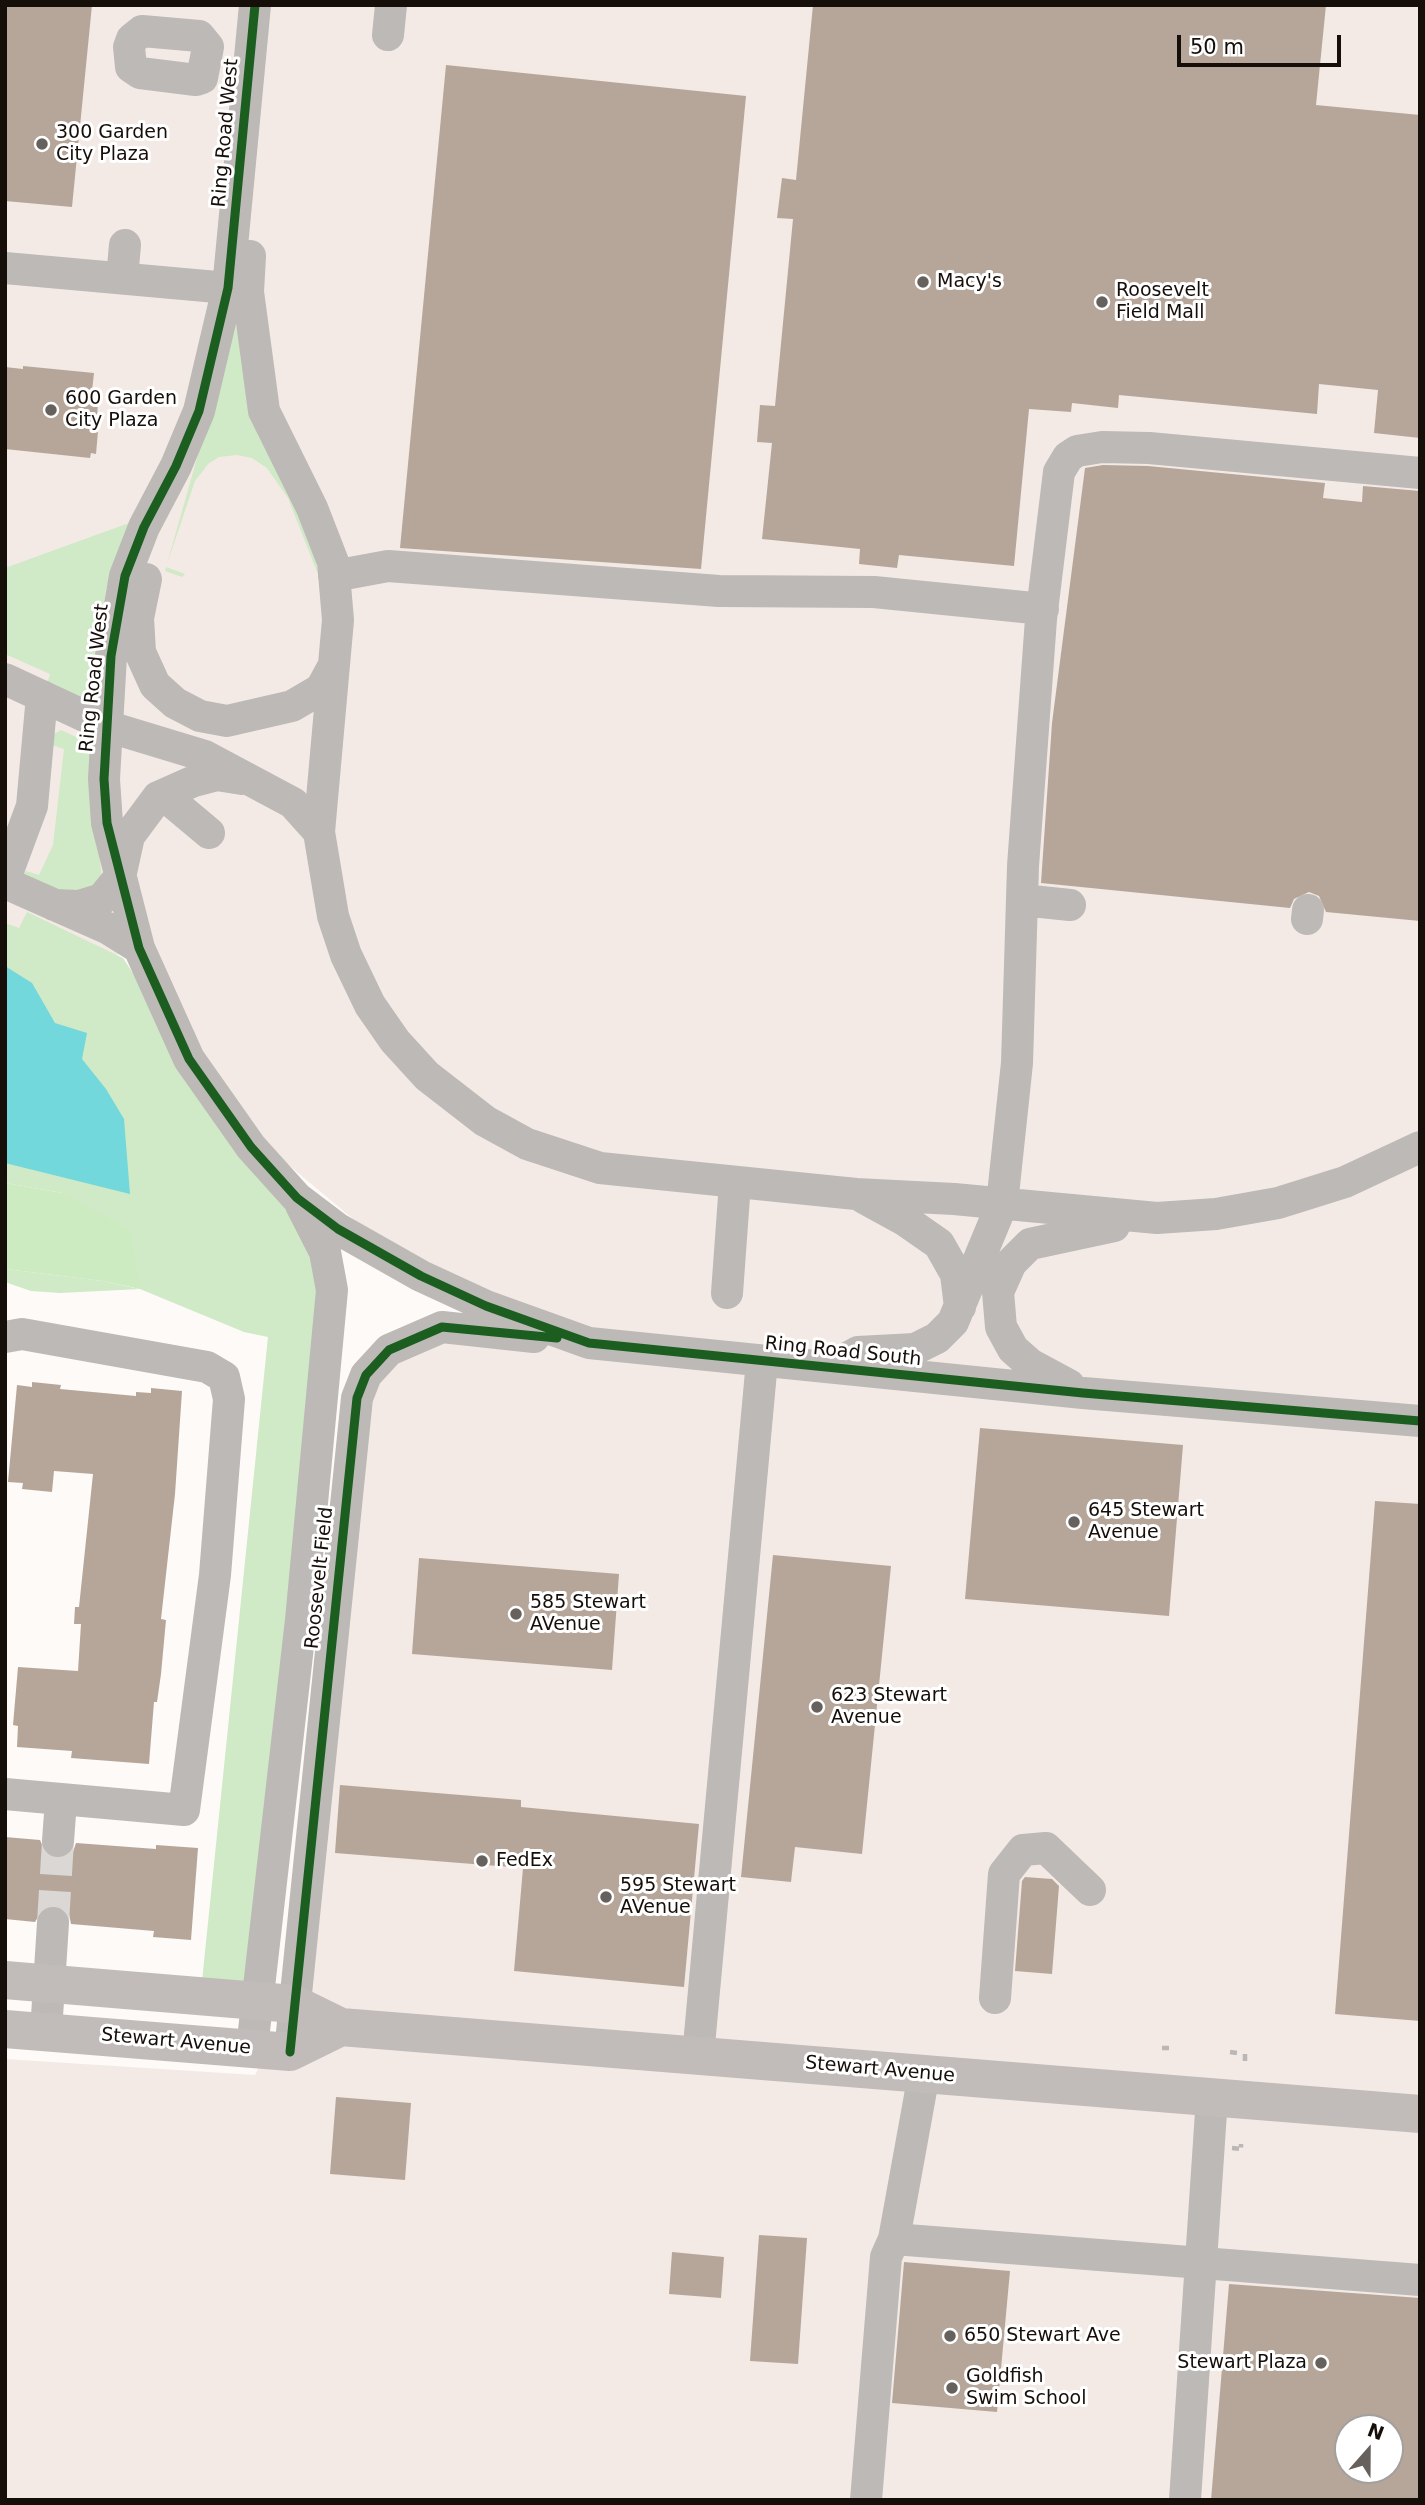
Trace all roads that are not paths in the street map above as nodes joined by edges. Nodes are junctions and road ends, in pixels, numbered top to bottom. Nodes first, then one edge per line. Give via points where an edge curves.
1 (255, 5) edge
2 (274, 5) edge
3 (207, 57) dead end
4 (250, 62) junction
5 (125, 245) dead end
6 (5, 268) edge
7 (122, 278) junction
8 (228, 289) junction
9 (176, 466) junction
10 (1420, 472) edge
11 (334, 576) junction
12 (1043, 609) junction
13 (333, 666) junction
14 (5, 679) edge
15 (42, 696) junction
16 (106, 726) junction
17 (254, 781) junction
18 (158, 797) junction
19 (319, 832) junction
20 (209, 833) dead end
21 (121, 877) junction
22 (5, 881) edge
23 (1022, 900) junction
24 (54, 905) junction
25 (1070, 905) dead end
26 (139, 948) junction
27 (1420, 1147) edge
28 (735, 1182) junction
29 (856, 1194) junction
30 (298, 1198) junction
31 (1002, 1204) junction
32 (1157, 1218) junction
33 (727, 1293) dead end
34 (960, 1307) junction
35 (5, 1338) edge
36 (569, 1338) junction
37 (762, 1361) junction
38 (827, 1368) junction
39 (1083, 1393) junction
40 (1420, 1421) edge
41 (5, 1794) edge
42 (61, 1800) junction
43 (58, 1842) tunnel mouth
44 (1090, 1890) dead end
45 (53, 1923) tunnel mouth
46 (5, 1980) edge
47 (49, 1984) junction
48 (995, 1997) dead end
49 (257, 2000) junction
50 (294, 2004) junction
51 (341, 2027) junction
52 (5, 2029) edge
53 (46, 2032) junction
54 (252, 2048) junction
55 (290, 2052) junction
56 (698, 2056) junction
57 (924, 2074) junction
58 (1212, 2097) junction
59 (1420, 2114) edge
60 (894, 2239) junction
61 (1203, 2264) junction
62 (1420, 2280) edge
63 (866, 2500) edge
64 (1185, 2500) edge

1 - 4 street, Ring Road West
2 - 11 street, Ring Road West via 248,292 264,411 312,508
3 - 4 street
4 - 8 street, Ring Road West
5 - 7 street
6 - 7 street
7 - 8 street
8 - 9 street, Ring Road West via 200,411
9 - 13 street via 138,618 140,652 155,685 200,716 227,721 309,698 321,689
9 - 16 street, Ring Road West via 125,576 111,656
10 - 12 street via 1149,448 1077,451 1059,472
11 - 12 street via 388,566 719,591 874,593
11 - 13 street, Ring Road West via 338,620
12 - 23 street
13 - 19 street, Ring Road West
14 - 15 street
15 - 16 street
15 - 22 street via 32,806
16 - 17 street via 205,756
16 - 21 street, Ring Road West via 107,823
17 - 18 street via 216,775
17 - 19 street via 293,803
18 - 20 street via 172,802
18 - 21 street via 130,836
19 - 28 street via 333,916 346,955 370,1005 427,1076 485,1121 569,1160 600,1168
21 - 24 street via 103,899 79,906
21 - 26 street, Ring Road West
22 - 24 street
23 - 25 street
23 - 31 street via 1017,1063
24 - 26 street
26 - 30 street, Ring Road West via 189,1059 251,1147
27 - 32 street via 1345,1182 1278,1203
28 - 29 street
28 - 33 street
29 - 31 street
29 - 34 street via 939,1244 956,1274
30 - 36 street, Ring Road South via 338,1229 421,1276
30 - 49 street, Roosevelt Field via 325,1252 332,1290 301,1620
31 - 32 street
31 - 34 street
32 - 39 street via 1039,1240 1022,1250 1005,1271 998,1302 1005,1338 1030,1364
34 - 38 street via 937,1338 915,1349 858,1352
35 - 42 street via 22,1334 207,1367 224,1377 229,1399 215,1574 184,1810
36 - 37 street, Ring Road South
36 - 50 street, Roosevelt Field via 442,1328 389,1350 366,1375 354,1422
37 - 38 street, Ring Road South
37 - 56 street
38 - 39 street, Ring Road South
39 - 40 street, Ring Road South
41 - 42 street
42 - 43 street
44 - 48 street via 1046,1848 1023,1850 1004,1874
45 - 47 street
46 - 47 main road, Stewart Avenue
47 - 49 main road, Stewart Avenue
47 - 53 street
49 - 50 main road, Stewart Avenue
49 - 54 street, Roosevelt Field
50 - 51 main road, Stewart Avenue
50 - 55 street, Roosevelt Field
51 - 55 main road
51 - 56 main road, Stewart Avenue
52 - 53 main road, Stewart Avenue
53 - 54 main road, Stewart Avenue
54 - 55 main road, Stewart Avenue
56 - 57 main road, Stewart Avenue
57 - 58 main road, Stewart Avenue
57 - 60 street
58 - 59 main road, Stewart Avenue
58 - 61 street
60 - 61 street
60 - 63 street via 886,2256
61 - 62 street
61 - 64 street

